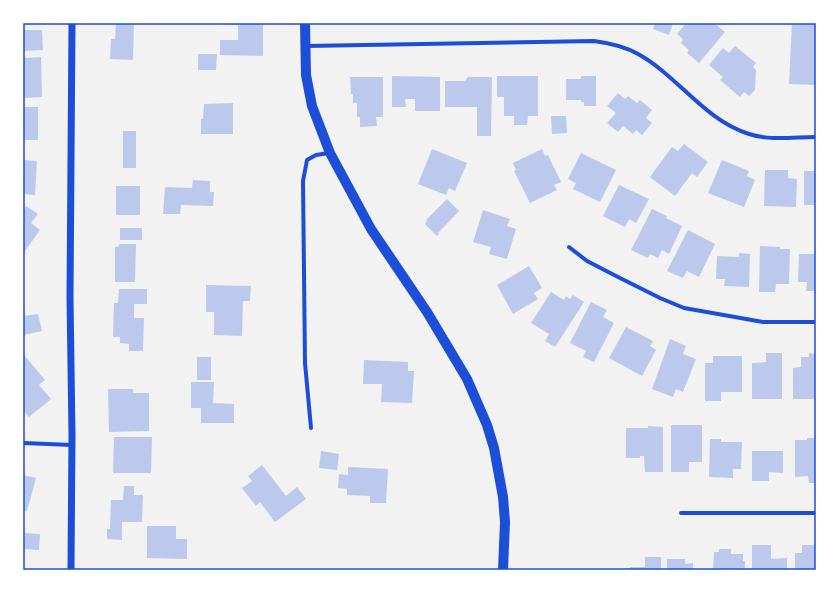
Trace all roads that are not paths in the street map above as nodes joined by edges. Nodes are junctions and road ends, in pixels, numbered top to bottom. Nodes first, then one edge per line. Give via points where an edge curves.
1 (72, 23) edge
2 (305, 23) edge
3 (305, 46) junction
4 (816, 137) edge
5 (330, 152) junction
6 (569, 247) dead end
7 (816, 322) edge
8 (311, 428) dead end
9 (23, 443) edge
10 (72, 445) junction
11 (681, 513) dead end
12 (816, 513) edge
13 (71, 570) edge
14 (503, 570) edge

1 - 10 street
2 - 3 main road
3 - 4 street via 589,41 609,43 624,47 648,60 718,119 738,130 764,137
3 - 5 main road via 306,75 312,106
5 - 8 street via 307,160 303,181 305,363
5 - 14 main road via 370,229 427,312 478,401 500,472 505,522
6 - 7 street via 587,261 684,308 763,322
9 - 10 street
10 - 13 street
11 - 12 street

